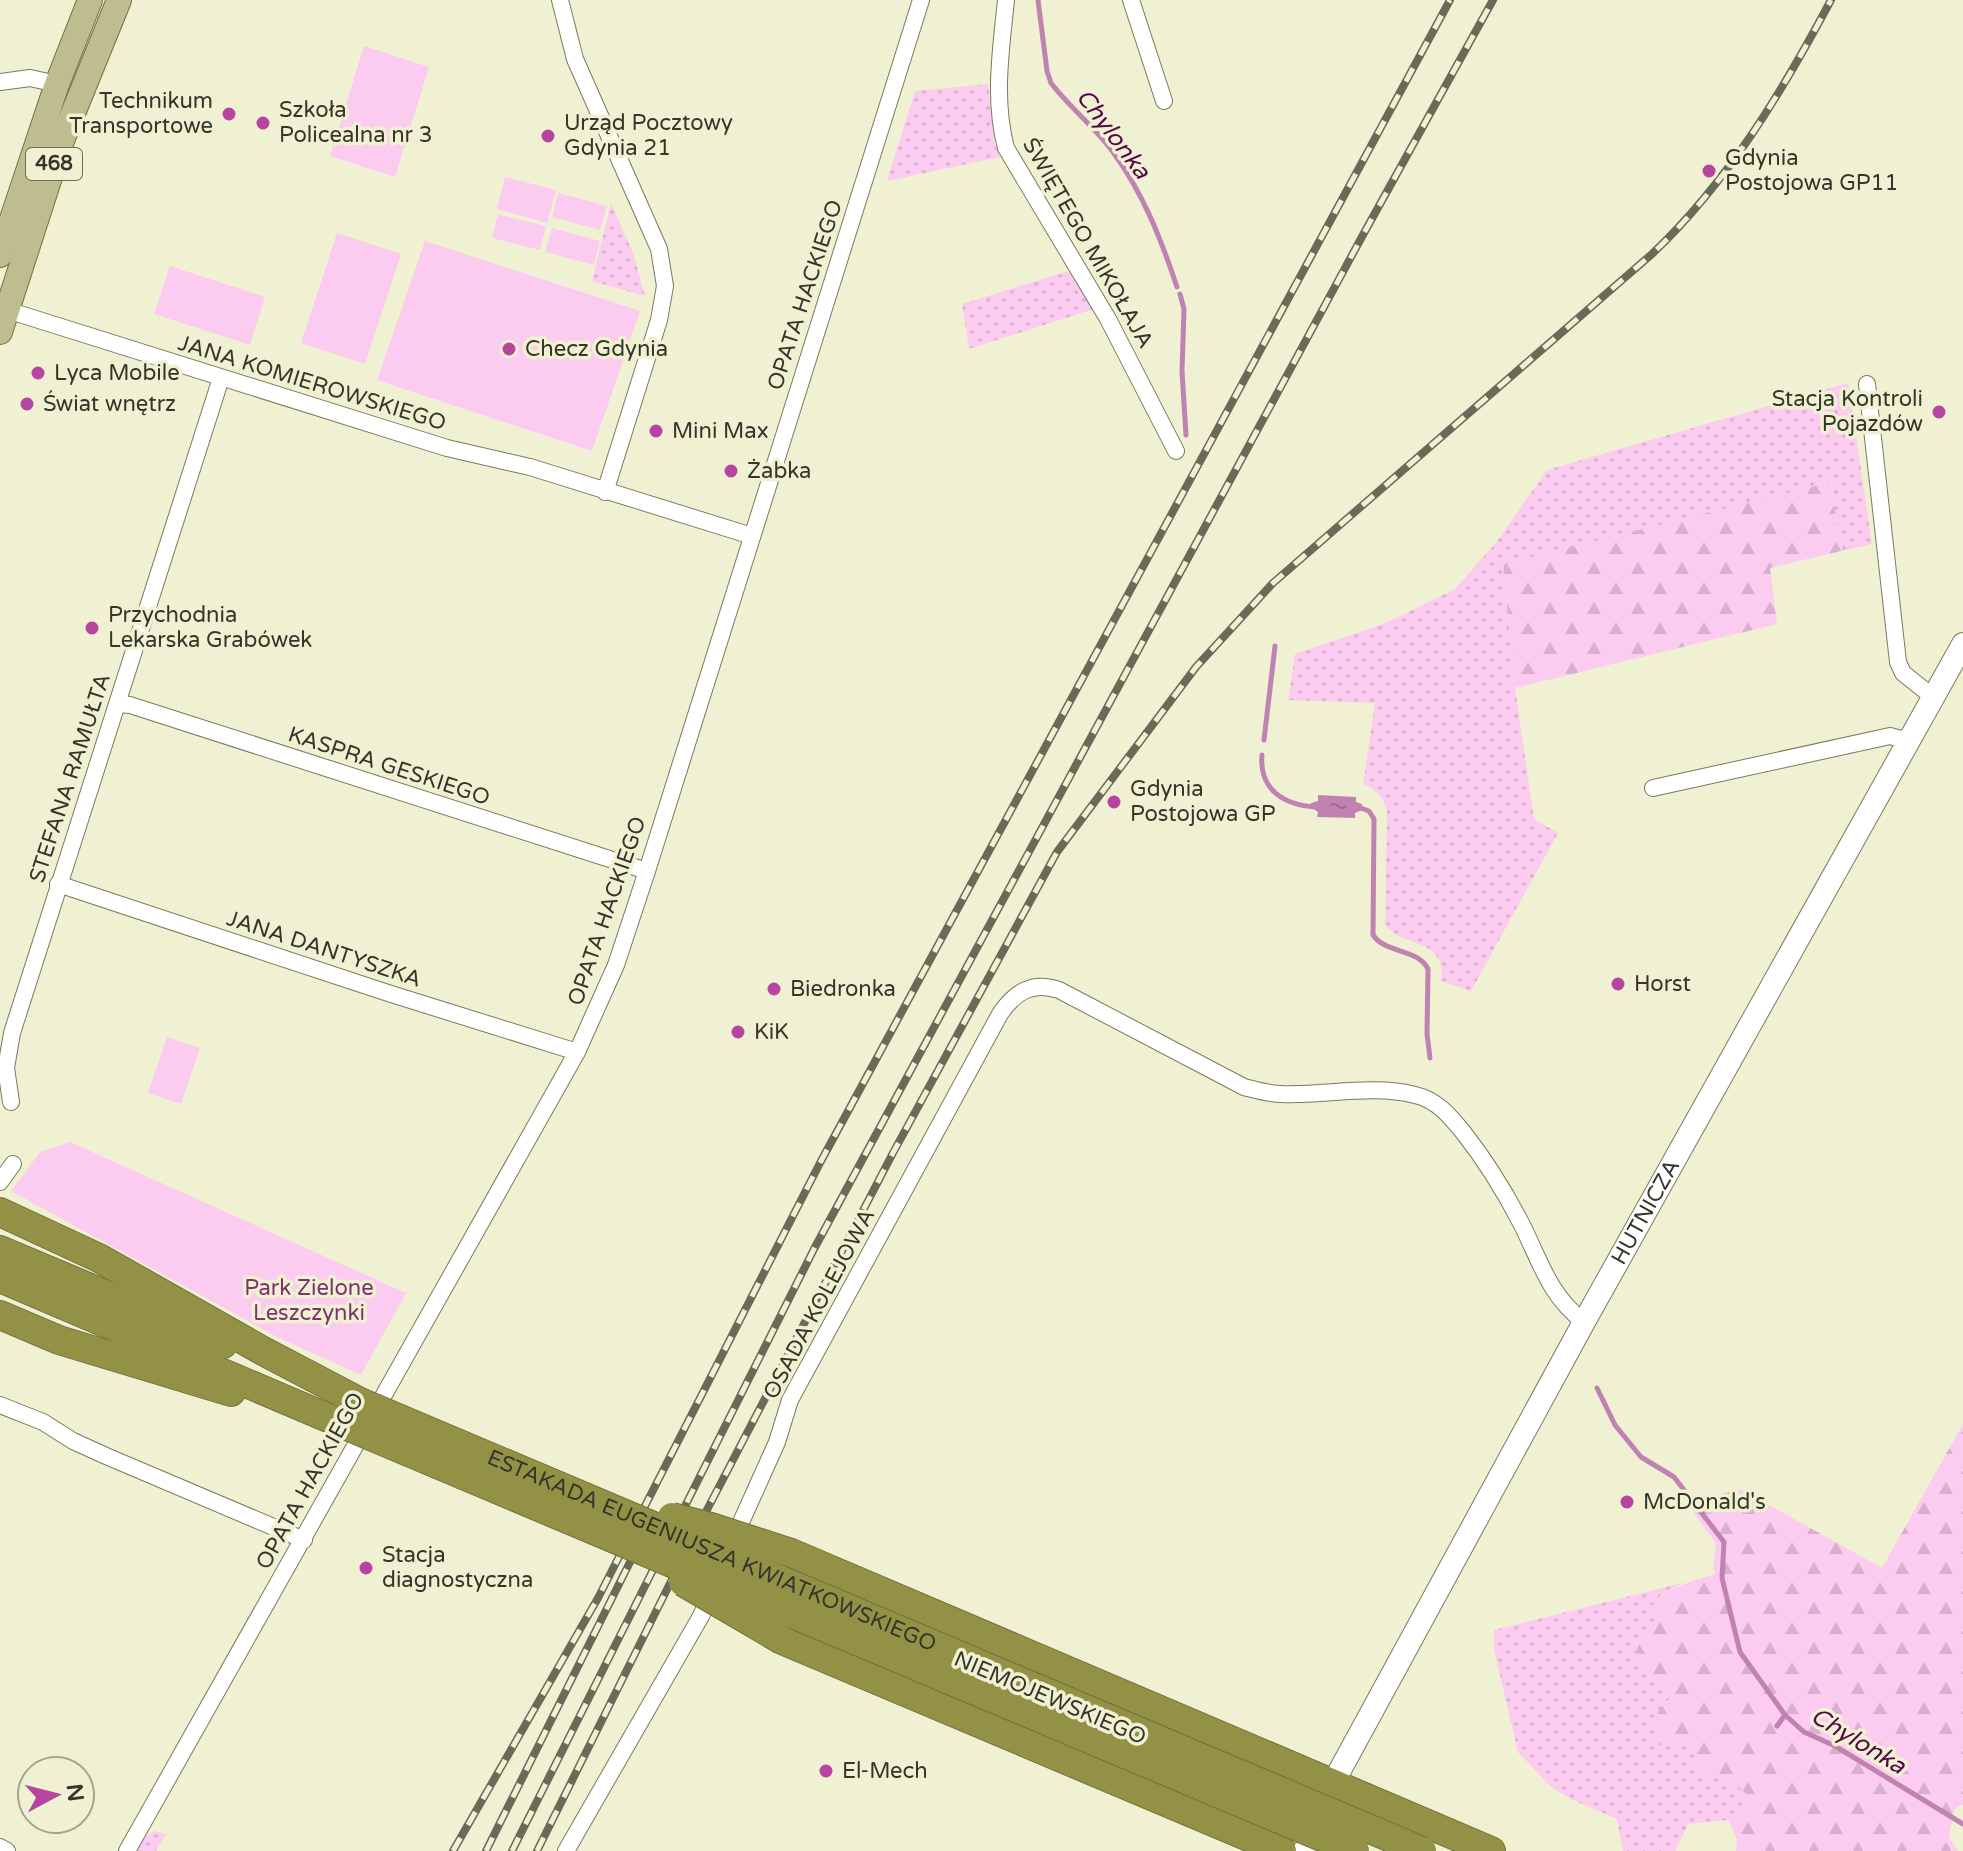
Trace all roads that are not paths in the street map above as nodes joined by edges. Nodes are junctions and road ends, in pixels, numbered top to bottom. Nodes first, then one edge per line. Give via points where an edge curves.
1 (90, 0) edge
2 (119, 0) edge
3 (560, 0) edge
4 (921, 0) edge
5 (1006, 0) edge
6 (1131, 0) edge
7 (0, 82) edge
8 (57, 84) junction
9 (1164, 101) dead end
10 (0, 255) edge
11 (4, 321) edge
12 (221, 378) junction
13 (1867, 384) dead end
14 (1176, 451) dead end
15 (605, 492) junction
16 (752, 536) junction
17 (1963, 644) edge
18 (1933, 697) junction
19 (118, 704) junction
20 (1909, 741) junction
21 (1653, 788) dead end
22 (647, 871) junction
23 (58, 884) junction
24 (577, 1052) junction
25 (11, 1102) dead end
26 (13, 1164) dead end
27 (0, 1182) edge
28 (0, 1212) edge
29 (0, 1250) edge
30 (0, 1278) edge
31 (0, 1315) edge
32 (1584, 1322) junction
33 (0, 1405) edge
34 (357, 1416) junction
35 (575, 1491) junction
36 (582, 1523) junction
37 (304, 1540) junction
38 (721, 1569) junction
39 (1277, 1760) junction
40 (1333, 1783) junction
41 (1244, 1835) junction
42 (0, 1847) edge
43 (7, 1851) edge
44 (127, 1851) edge
45 (566, 1851) edge
46 (1282, 1851) edge
47 (1296, 1851) edge
48 (1304, 1851) edge
49 (1355, 1851) edge
50 (1422, 1851) edge
51 (1491, 1851) edge

1 - 8 main road, 468
2 - 11 main road, 468 via 61,143
3 - 15 street via 575,59 659,249 665,286
4 - 16 street, OPATA HACKIEGO
5 - 14 street, ŚWIĘTEGO MIKOŁAJA via 997,82 1006,148 1108,319
6 - 9 street
7 - 8 street via 30,78
8 - 10 main road, 468
11 - 12 street, JANA KOMIEROWSKIEGO
12 - 15 street, JANA KOMIEROWSKIEGO
12 - 19 street, STEFANA RAMUŁTA
13 - 18 street via 1898,662 1903,673
15 - 16 street, JANA KOMIEROWSKIEGO
16 - 22 street, OPATA HACKIEGO
17 - 18 main road, HUTNICZA
18 - 20 main road, HUTNICZA
19 - 22 street, KASPRA GESKIEGO
19 - 23 street, STEFANA RAMUŁTA
20 - 21 street via 1890,736
20 - 32 main road, HUTNICZA
22 - 24 street, OPATA HACKIEGO via 612,976
23 - 24 street, JANA DANTYSZKA
23 - 25 street, STEFANA RAMUŁTA via 12,1033 6,1068
24 - 37 street, OPATA HACKIEGO
26 - 27 street
28 - 34 highway via 99,1258 263,1351
29 - 34 highway, ESTAKADA EUGENIUSZA KWIATKOWSKIEGO
30 - 34 highway, ESTAKADA EUGENIUSZA KWIATKOWSKIEGO
31 - 34 highway via 59,1340
32 - 38 street, OSADA KOLEJOWA via 1548,1283 1484,1158 1434,1102 1397,1093 1277,1094 1244,1087 1059,990 1028,988 1000,1014 790,1400
32 - 40 main road, HUTNICZA
33 - 37 street
34 - 35 highway, ESTAKADA EUGENIUSZA KWIATKOWSKIEGO, bridge
34 - 36 highway, ESTAKADA EUGENIUSZA KWIATKOWSKIEGO, bridge
35 - 39 highway, bridge via 791,1553
35 - 50 highway, ESTAKADA EUGENIUSZA KWIATKOWSKIEGO, bridge
36 - 41 highway, bridge via 782,1640
36 - 49 highway, ESTAKADA EUGENIUSZA KWIATKOWSKIEGO, bridge
37 - 44 street, OPATA HACKIEGO
38 - 39 street, NIEMOJEWSKIEGO via 762,1563 835,1601 1201,1757
38 - 41 street, NIEMOJEWSKIEGO via 745,1604 825,1626 1191,1781
38 - 45 street, OSADA KOLEJOWA via 701,1616
39 - 40 highway
40 - 47 main road, HUTNICZA via 1313,1796 1300,1815
40 - 48 main road, HUTNICZA via 1329,1819
40 - 51 highway
41 - 46 highway
42 - 43 street

